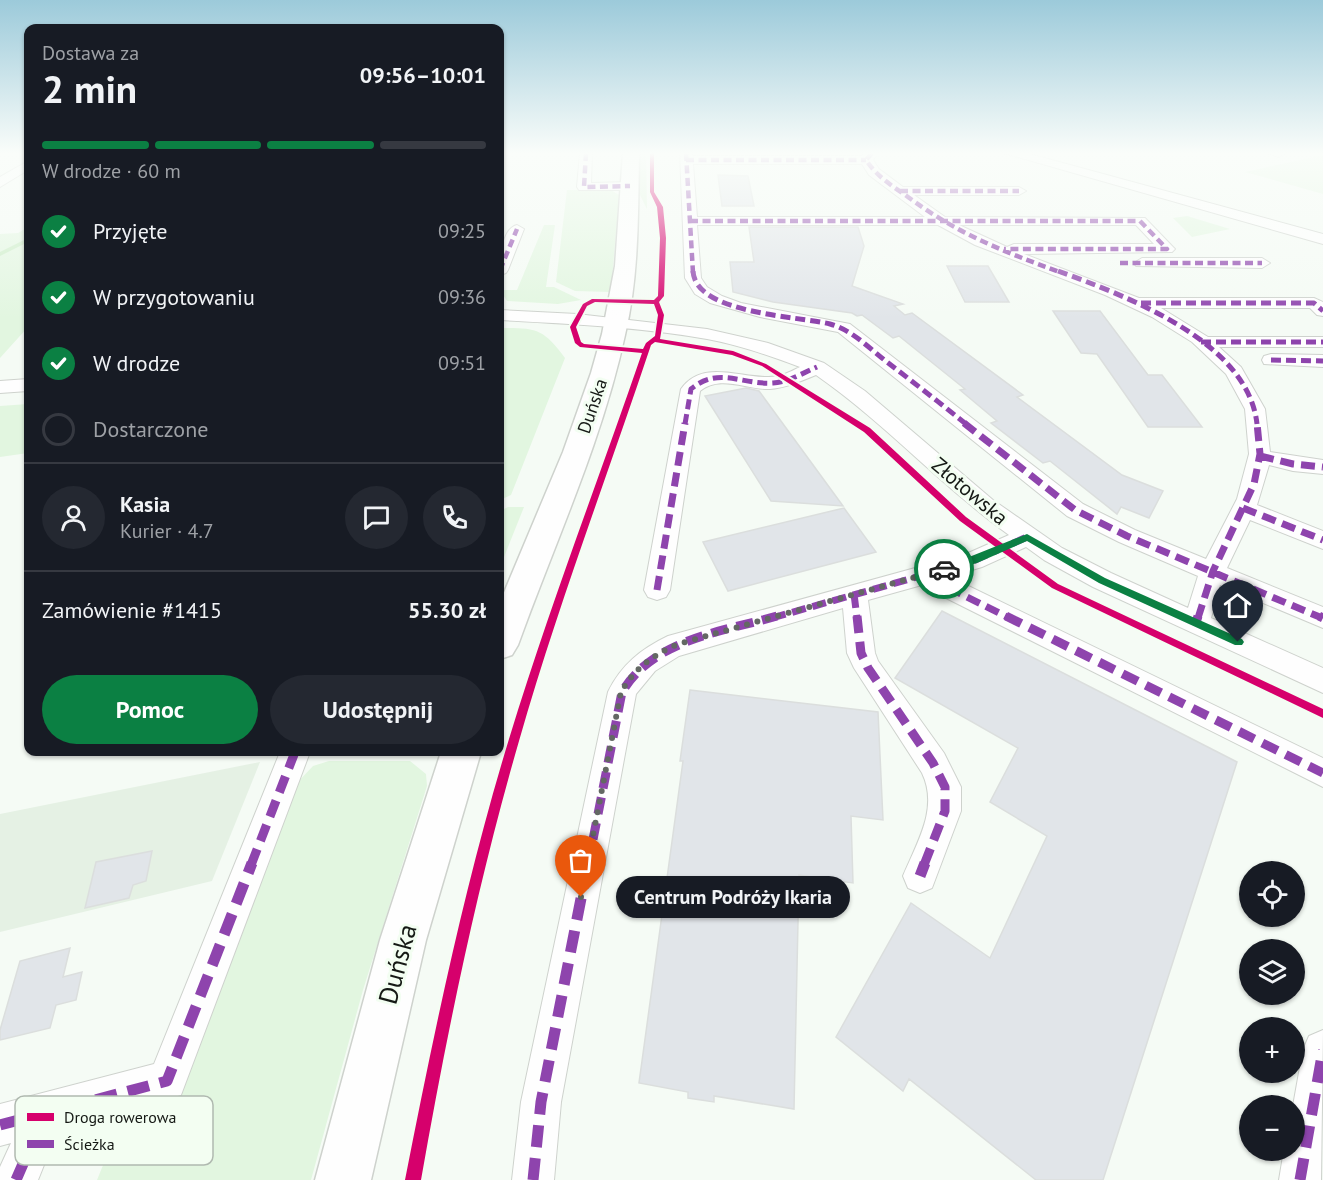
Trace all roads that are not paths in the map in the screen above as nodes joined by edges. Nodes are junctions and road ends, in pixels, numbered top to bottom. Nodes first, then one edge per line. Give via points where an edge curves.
1 (629, 208) edge
2 (689, 208) edge
3 (923, 208) edge
4 (1210, 208) edge
5 (690, 221) junction
6 (941, 221) junction
7 (517, 229) dead end
8 (1323, 239) edge
9 (998, 249) junction
10 (1167, 249) junction
11 (504, 260) edge
12 (1120, 263) dead end
13 (1180, 263) junction
14 (1262, 263) dead end
15 (1138, 303) junction
16 (1323, 311) edge
17 (504, 315) edge
18 (617, 323) junction
19 (1201, 342) junction
20 (1279, 342) junction
21 (1323, 342) edge
22 (1271, 360) dead end
23 (1299, 361) junction
24 (1323, 361) edge
25 (817, 368) junction
26 (24, 386) edge
27 (0, 387) edge
28 (1260, 456) junction
29 (1323, 467) edge
30 (1243, 508) junction
31 (1027, 537) junction
32 (1323, 540) edge
33 (935, 572) junction
34 (1213, 572) junction
35 (657, 590) dead end
36 (854, 594) junction
37 (1323, 618) edge
38 (1196, 623) junction
39 (504, 635) edge
40 (1323, 681) edge
41 (293, 756) edge
42 (460, 756) edge
43 (1323, 773) edge
44 (920, 876) dead end
45 (1323, 1050) edge
46 (110, 1096) edge
47 (15, 1121) edge
48 (0, 1125) edge
49 (22, 1165) edge
50 (16, 1180) edge
51 (343, 1180) edge
52 (533, 1180) edge
53 (1300, 1180) edge

1 - 18 street, Duńska
2 - 5 street
3 - 6 street
4 - 8 street
5 - 6 street
5 - 34 street via 693,278 707,296 735,306 844,328 1060,501 1103,525
6 - 9 street
6 - 10 street via 1140,221
7 - 11 street
9 - 10 street
9 - 15 street
10 - 13 street
12 - 13 street
13 - 14 street
15 - 16 street via 1314,303
15 - 19 street
17 - 18 street, Złotowska
18 - 25 street, Złotowska via 734,339 775,350
18 - 39 street, Duńska via 581,438
19 - 20 street
19 - 28 street via 1232,369 1253,400 1261,432
20 - 21 street
20 - 23 street
22 - 23 street
23 - 24 street
25 - 31 street, Złotowska via 858,395 985,506
25 - 35 street via 777,383 724,376 705,379 691,389
26 - 27 street
28 - 29 street
28 - 30 street
30 - 32 street
30 - 34 street
31 - 33 street via 973,561
31 - 38 street, Złotowska via 1094,576
33 - 36 street
33 - 43 street via 945,586
34 - 37 street
34 - 38 street
36 - 44 street via 861,653 868,668 945,787 945,812
36 - 52 street via 678,644 646,662 630,676 621,692 541,1102
38 - 40 street, Złotowska
41 - 46 street via 167,1081
42 - 51 street, Duńska via 403,940
45 - 53 street
47 - 48 street
49 - 50 street

